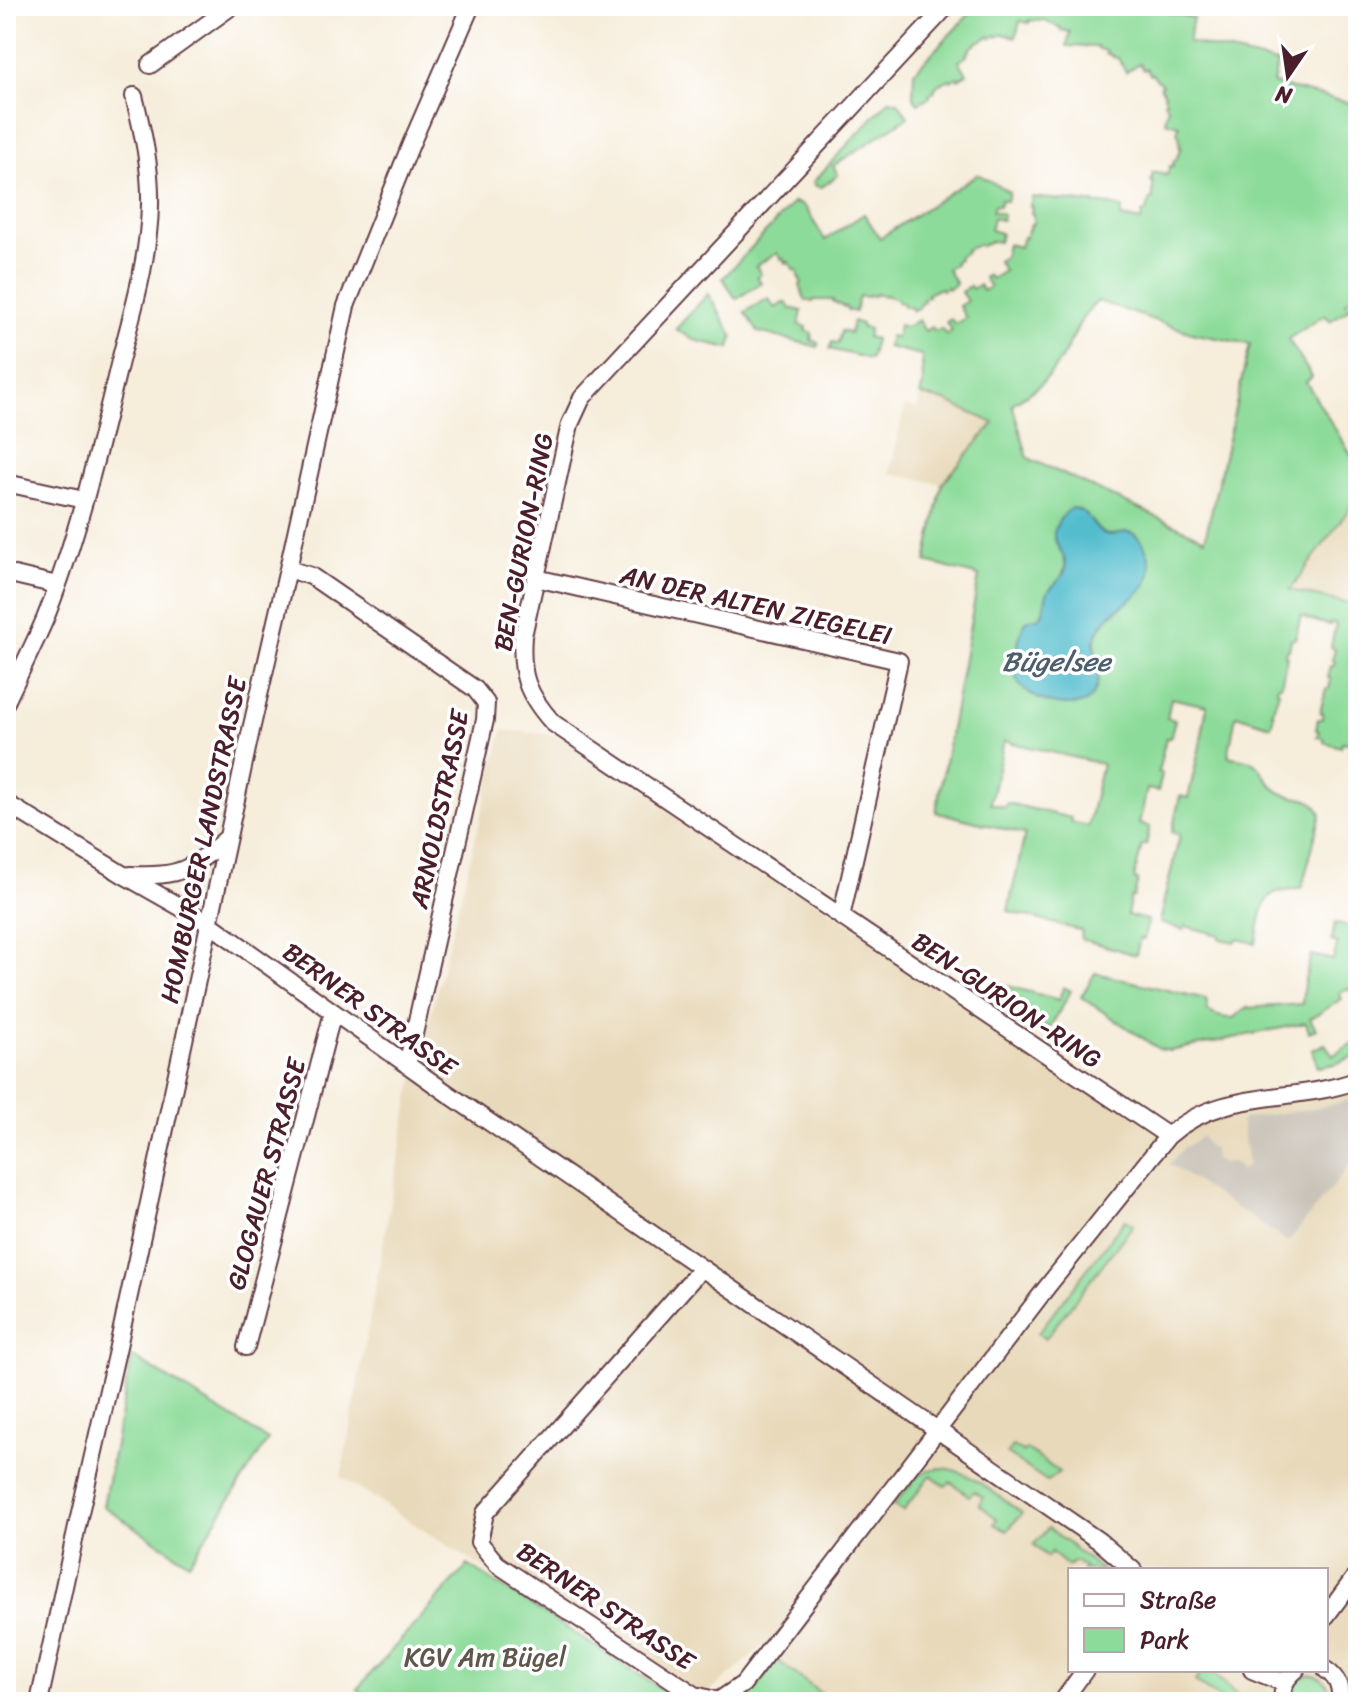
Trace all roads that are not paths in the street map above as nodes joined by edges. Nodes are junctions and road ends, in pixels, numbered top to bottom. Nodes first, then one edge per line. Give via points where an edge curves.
1 (232, 6) edge
2 (471, 6) edge
3 (947, 6) edge
4 (150, 65) dead end
5 (134, 96) dead end
6 (6, 483) edge
7 (84, 500) junction
8 (288, 569) junction
9 (6, 573) edge
10 (536, 578) junction
11 (57, 585) junction
12 (6, 702) edge
13 (6, 803) edge
14 (228, 837) junction
15 (122, 874) junction
16 (841, 917) junction
17 (210, 924) junction
18 (333, 1012) junction
19 (407, 1065) junction
20 (1358, 1080) edge
21 (1168, 1136) junction
22 (701, 1269) junction
23 (246, 1347) dead end
24 (938, 1431) junction
25 (1131, 1568) edge
26 (1358, 1573) edge
27 (1328, 1613) edge
28 (1084, 1672) edge
29 (1257, 1672) edge
30 (1293, 1672) edge
31 (1328, 1672) edge
32 (1284, 1683) junction
33 (1343, 1701) edge
34 (39, 1702) edge
35 (1062, 1702) edge
36 (1283, 1702) edge

1 - 4 street
2 - 8 street, HOMBURGER LANDSTRASSE via 346,306
3 - 10 street, BEN-GURION-RING via 582,398 570,424
5 - 7 street via 145,139 148,233
6 - 7 street
7 - 11 street
8 - 14 street, HOMBURGER LANDSTRASSE
8 - 19 street, ARNOLDSTRASSE via 311,576 475,689 486,703
9 - 11 street
10 - 16 street, BEN-GURION-RING via 523,636 523,669 527,687 553,723
10 - 16 street, AN DER ALTEN ZIEGELEI via 899,661
11 - 12 street
13 - 15 street, BERNER STRASSE
14 - 15 street via 190,868 158,876
14 - 17 street, HOMBURGER LANDSTRASSE
15 - 17 street, BERNER STRASSE
16 - 21 street, BEN-GURION-RING
17 - 18 street, BERNER STRASSE
17 - 34 street, HOMBURGER LANDSTRASSE
18 - 19 street, BERNER STRASSE
18 - 23 street, GLOGAUER STRASSE
19 - 22 street, BERNER STRASSE
20 - 21 street via 1233,1102 1183,1122
21 - 24 street
22 - 24 street, BERNER STRASSE
22 - 24 street, BERNER STRASSE via 485,1513 479,1542 497,1564 695,1695 718,1701 743,1684
24 - 25 street, BERNER STRASSE
26 - 27 street
28 - 35 street
29 - 32 street
30 - 32 street
31 - 33 street via 1337,1680
32 - 36 street

